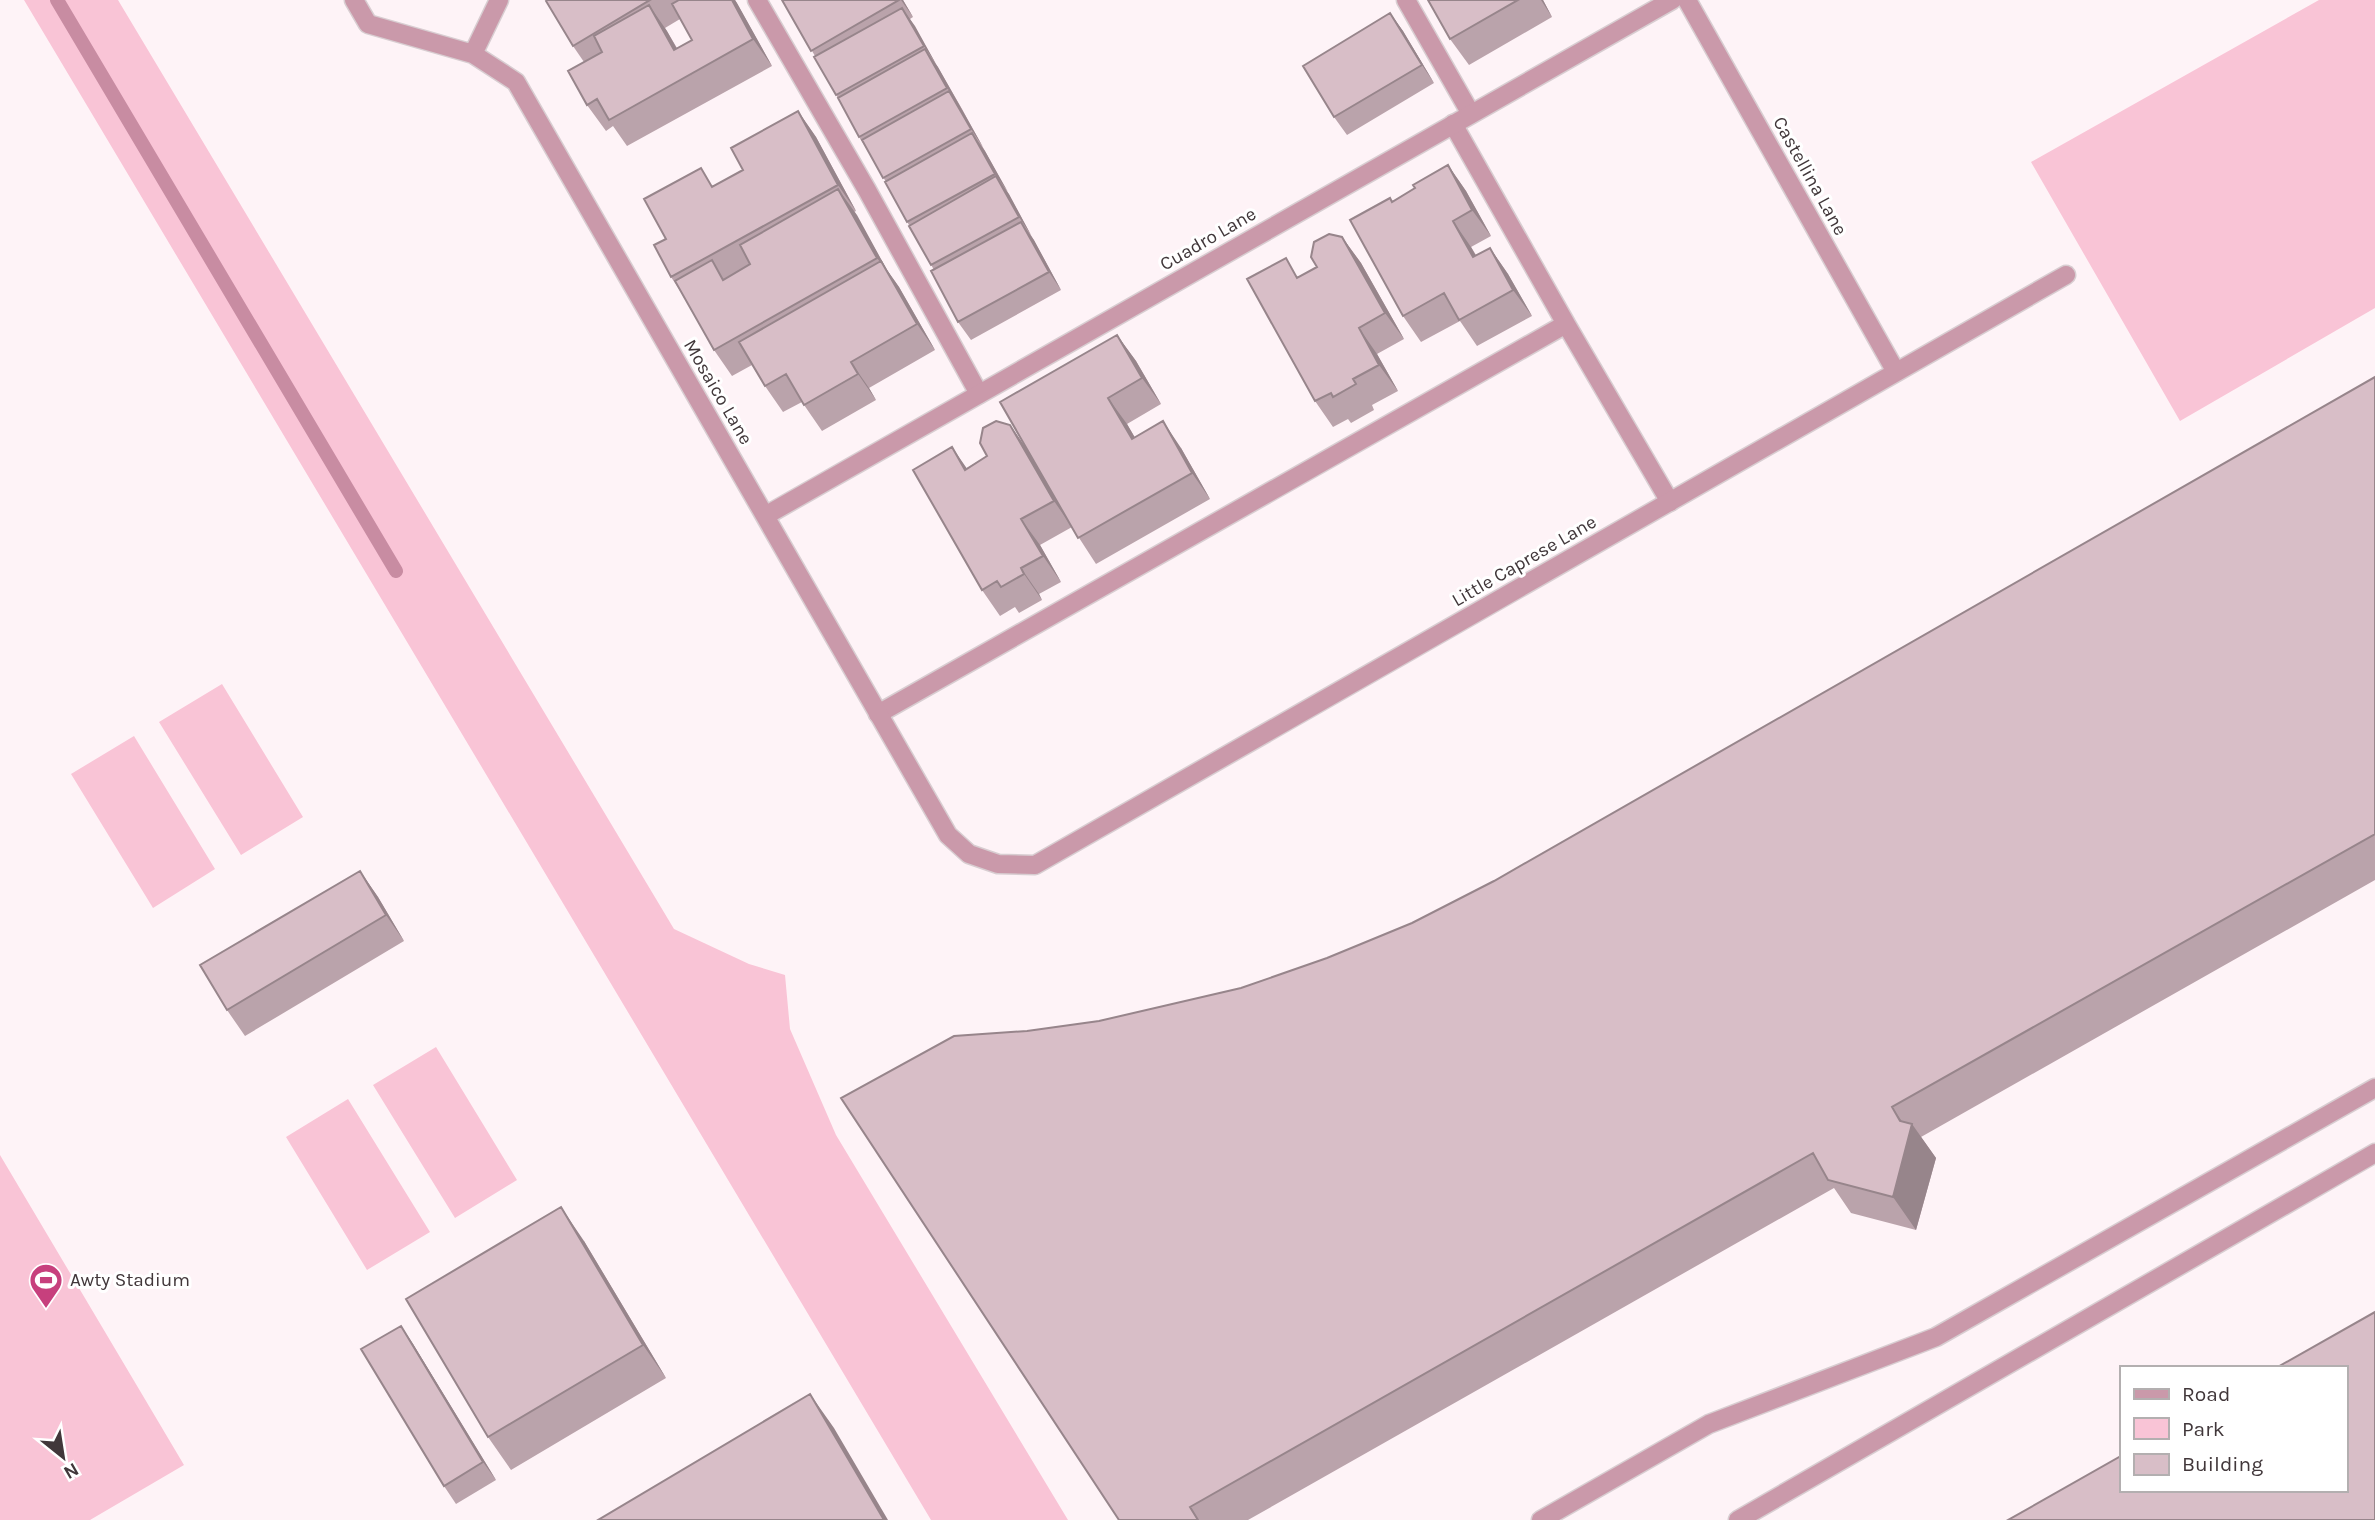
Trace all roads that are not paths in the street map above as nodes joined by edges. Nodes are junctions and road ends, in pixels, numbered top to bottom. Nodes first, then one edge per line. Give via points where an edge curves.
1 (354, 0) edge
2 (499, 0) edge
3 (757, 0) edge
4 (1406, 0) edge
5 (1672, 0) edge
6 (1687, 0) edge
7 (473, 54) junction
8 (1471, 114) junction
9 (1453, 124) junction
10 (2066, 275) dead end
11 (1566, 324) junction
12 (1896, 372) junction
13 (979, 394) junction
14 (1670, 502) junction
15 (765, 516) junction
16 (878, 714) junction
17 (998, 864) joint
18 (2375, 1088) edge
19 (2375, 1153) edge
20 (1541, 1520) edge
21 (1738, 1520) edge

1 - 7 street, Mosaico Lane via 368,24
2 - 7 street
3 - 13 street
4 - 8 street
5 - 8 street, Cuadro Lane
6 - 12 street, Castellina Lane
7 - 15 street, Mosaico Lane via 516,82
8 - 9 street, Cuadro Lane
9 - 11 street
9 - 13 street, Cuadro Lane
10 - 12 street, Little Caprese Lane
11 - 14 street
11 - 16 street
12 - 14 street, Little Caprese Lane
13 - 15 street, Cuadro Lane
14 - 17 street, Little Caprese Lane via 1035,865
15 - 16 street, Mosaico Lane
16 - 17 street, Mosaico Lane via 948,835 969,854
18 - 20 street via 1936,1337 1709,1424
19 - 21 street

